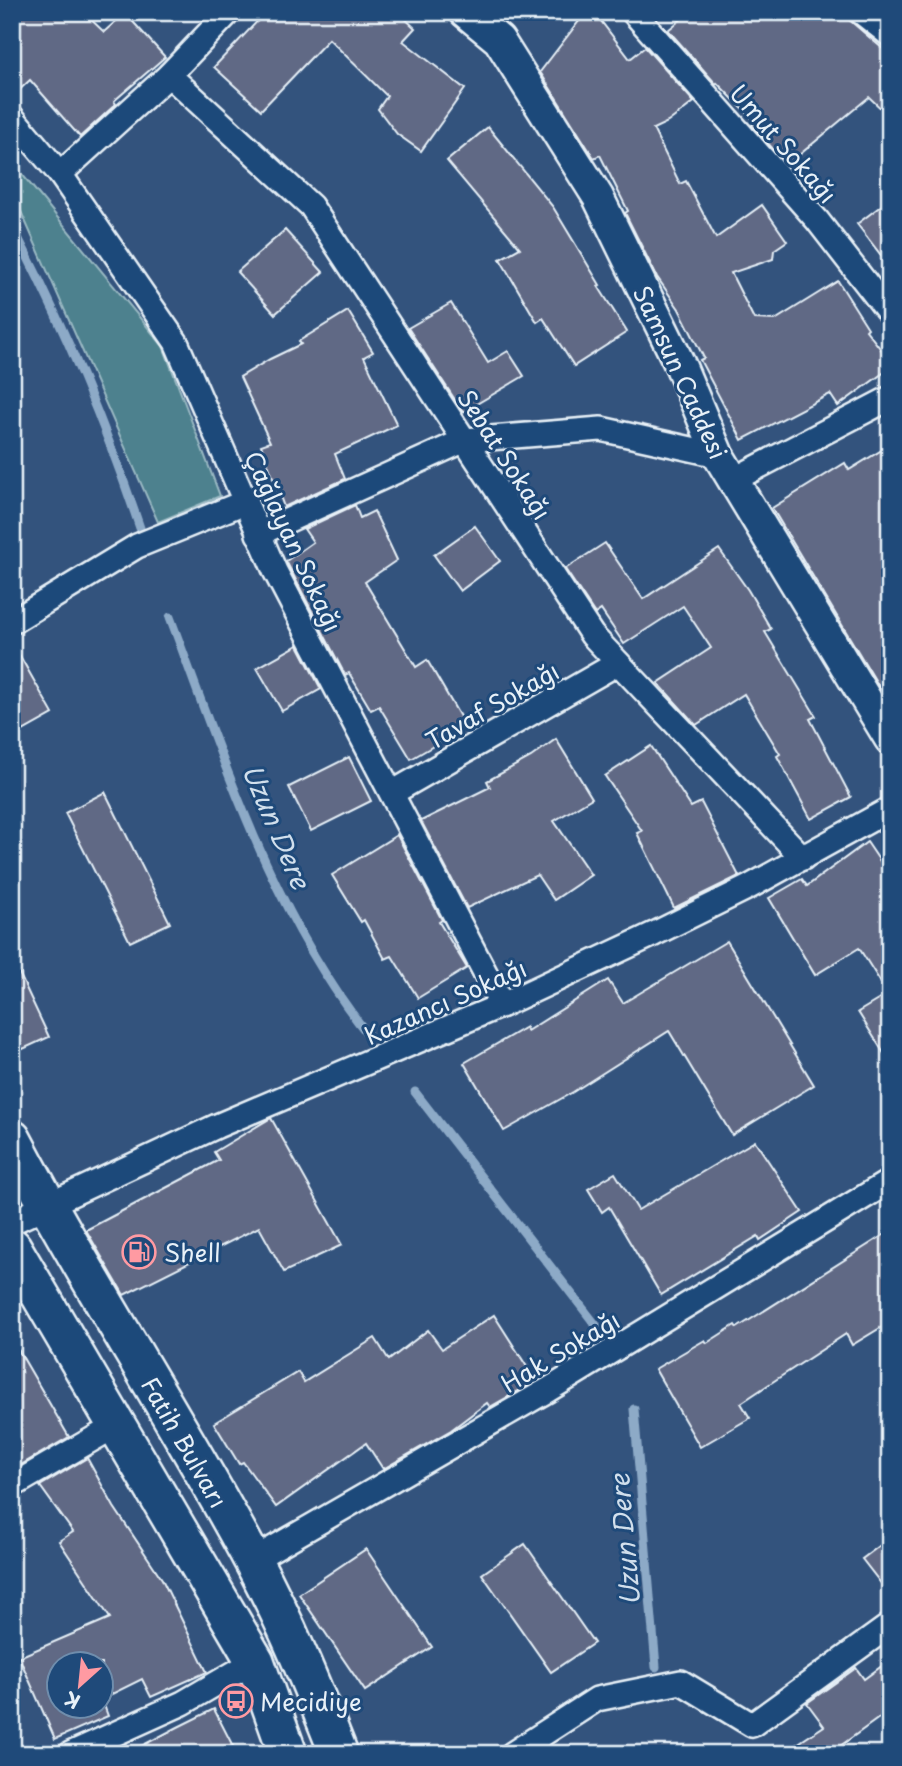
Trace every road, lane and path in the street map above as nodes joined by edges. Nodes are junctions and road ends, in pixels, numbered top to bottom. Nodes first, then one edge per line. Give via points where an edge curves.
1 (229, 12) edge
2 (465, 12) edge
3 (633, 12) edge
4 (861, 12) edge
5 (890, 36) edge
6 (169, 75) junction
7 (12, 117) edge
8 (60, 174) junction
9 (890, 314) edge
10 (890, 398) edge
11 (465, 440) junction
12 (725, 468) junction
13 (245, 502) junction
14 (258, 534) junction
15 (12, 622) edge
16 (618, 663) junction
17 (890, 739) edge
18 (392, 793) junction
19 (890, 809) edge
20 (803, 858) junction
21 (502, 1005) junction
22 (12, 1139) edge
23 (890, 1181) edge
24 (47, 1206) junction
25 (12, 1222) edge
26 (12, 1247) edge
27 (117, 1425) junction
28 (12, 1486) edge
29 (253, 1560) junction
30 (890, 1625) edge
31 (255, 1661) junction
32 (70, 1754) edge
33 (288, 1754) edge
34 (339, 1754) edge
35 (512, 1754) edge

1 - 6 street
2 - 12 street, Samsun Caddesi via 499,40 598,197
3 - 9 street, Umut Sokağı via 817,219
4 - 5 street
6 - 8 street
6 - 11 street, Sebat Sokağı via 311,206
7 - 8 street, Çağlayan Sokağı
8 - 13 street, Çağlayan Sokağı via 176,342
10 - 12 street
11 - 12 street via 601,429
11 - 14 street
11 - 16 street, Sebat Sokağı via 592,635
12 - 17 street, Samsun Caddesi
13 - 14 street, Çağlayan Sokağı
13 - 15 street via 137,546
14 - 18 street, Çağlayan Sokağı
16 - 18 street, Tavaf Sokağı
16 - 20 street, Sebat Sokağı
18 - 21 street, Çağlayan Sokağı
19 - 20 street, Kazancı Sokağı
20 - 21 street, Kazancı Sokağı
21 - 24 street, Kazancı Sokağı via 217,1126
22 - 24 main road, Fatih Bulvarı
23 - 29 street, Hak Sokağı via 548,1390
24 - 25 street, Kazancı Sokağı
24 - 29 main road, Fatih Bulvarı
26 - 27 main road, Fatih Bulvarı
27 - 28 street
27 - 31 main road, Fatih Bulvarı
29 - 34 main road, Fatih Bulvarı via 307,1672
30 - 35 street via 752,1725 681,1682 597,1699
31 - 32 street via 183,1703
31 - 33 main road, Fatih Bulvarı

